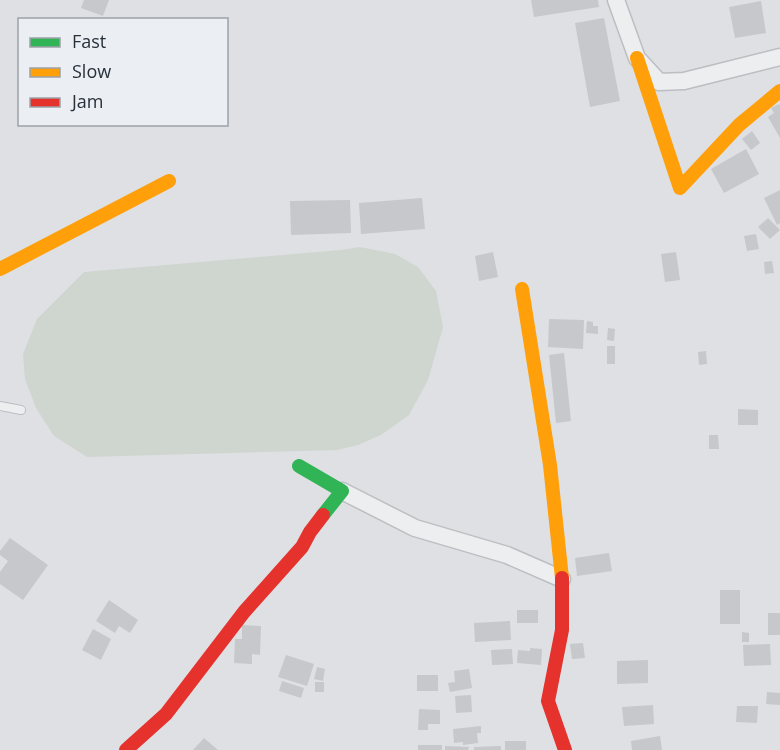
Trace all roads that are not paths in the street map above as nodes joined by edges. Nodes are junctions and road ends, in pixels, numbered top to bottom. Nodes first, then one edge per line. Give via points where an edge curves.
1 (616, 0) edge
2 (780, 57) edge
3 (637, 58) junction
4 (780, 91) edge
5 (169, 181) dead end
6 (0, 269) edge
7 (522, 289) dead end
8 (0, 406) edge
9 (21, 410) dead end
10 (299, 466) dead end
11 (342, 491) junction
12 (562, 579) junction
13 (126, 750) edge
14 (565, 750) edge

1 - 3 street
2 - 3 street via 676,82 659,82
3 - 4 street via 680,188 739,125
5 - 6 street
7 - 12 street via 550,465
8 - 9 lane
10 - 11 street
11 - 12 street via 416,528 507,555
11 - 13 street via 302,547 244,612 166,714
12 - 14 street via 562,630 548,701

